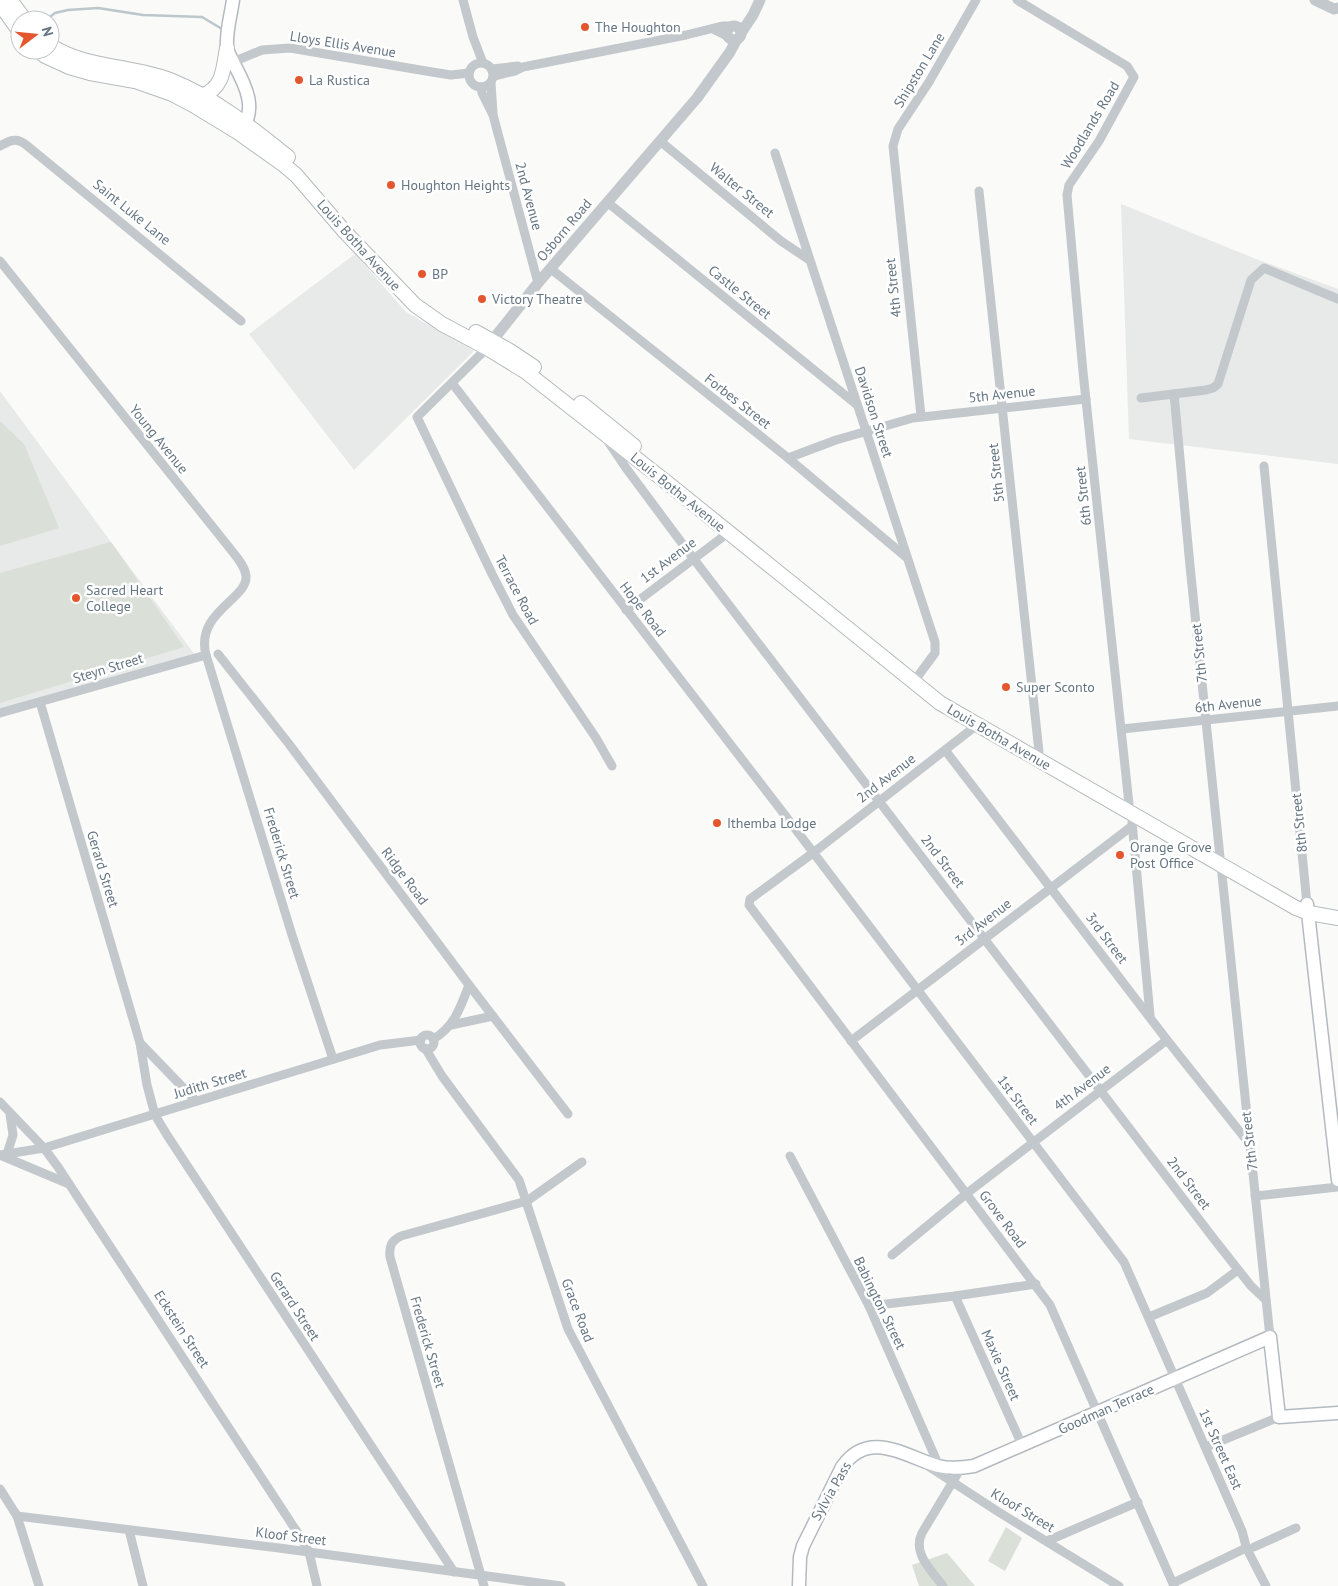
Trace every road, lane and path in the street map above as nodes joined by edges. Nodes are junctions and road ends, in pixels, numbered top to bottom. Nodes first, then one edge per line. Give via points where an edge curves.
1 (232, 0) edge
2 (463, 0) edge
3 (976, 0) edge
4 (1017, 0) edge
5 (1315, 0) edge
6 (0, 4) edge
7 (758, 4) edge
8 (1335, 6) edge
9 (10, 18) edge
10 (733, 33) junction
11 (227, 48) junction
12 (60, 50) edge
13 (53, 60) edge
14 (233, 62) junction
15 (480, 64) junction
16 (492, 76) junction
17 (470, 77) junction
18 (481, 87) junction
19 (202, 96) junction
20 (493, 115) junction
21 (243, 129) junction
22 (660, 141) junction
23 (0, 146) edge
24 (775, 153) dead end
25 (893, 156) joint
26 (1070, 185) joint
27 (979, 191) dead end
28 (607, 202) junction
29 (808, 259) junction
30 (0, 261) edge
31 (551, 268) junction
32 (538, 283) junction
33 (1338, 299) edge
34 (241, 321) dead end
35 (490, 344) junction
36 (452, 382) junction
37 (1174, 394) junction
38 (1141, 398) dead end
39 (1086, 400) junction
40 (856, 404) junction
41 (1002, 408) junction
42 (921, 416) junction
43 (417, 417) joint
44 (865, 431) junction
45 (603, 434) junction
46 (788, 458) junction
47 (1264, 466) dead end
48 (728, 532) junction
49 (906, 557) junction
50 (693, 558) junction
51 (626, 610) junction
52 (218, 654) dead end
53 (206, 655) junction
54 (918, 676) junction
55 (40, 702) junction
56 (1338, 706) edge
57 (1288, 712) junction
58 (0, 713) edge
59 (1206, 720) junction
60 (977, 725) junction
61 (1122, 729) junction
62 (945, 750) junction
63 (1039, 752) junction
64 (612, 766) dead end
65 (880, 802) junction
66 (1131, 815) junction
67 (813, 853) junction
68 (1220, 861) junction
69 (1051, 887) junction
70 (749, 905) joint
71 (1308, 908) junction
72 (1338, 910) edge
73 (1338, 918) edge
74 (984, 938) junction
75 (469, 985) junction
76 (917, 990) junction
77 (493, 1016) junction
78 (1150, 1016) junction
79 (451, 1025) junction
80 (1167, 1040) junction
81 (851, 1041) junction
82 (140, 1043) junction
83 (423, 1044) junction
84 (333, 1059) junction
85 (1101, 1091) junction
86 (196, 1101) junction
87 (0, 1102) edge
88 (10, 1114) junction
89 (155, 1114) junction
90 (568, 1114) dead end
91 (1033, 1142) junction
92 (1248, 1142) junction
93 (44, 1148) junction
94 (7, 1154) junction
95 (790, 1156) dead end
96 (582, 1162) dead end
97 (1338, 1180) edge
98 (70, 1184) junction
99 (1338, 1187) edge
100 (966, 1194) junction
101 (1256, 1196) junction
102 (527, 1200) junction
103 (892, 1255) dead end
104 (1238, 1270) junction
105 (1036, 1284) junction
106 (955, 1296) junction
107 (1266, 1300) junction
108 (869, 1306) junction
109 (1149, 1317) junction
110 (1270, 1337) junction
111 (1175, 1379) junction
112 (1098, 1412) junction
113 (1338, 1413) edge
114 (1280, 1417) junction
115 (1022, 1446) junction
116 (1206, 1447) junction
117 (914, 1456) junction
118 (939, 1466) junction
119 (960, 1468) junction
120 (953, 1483) junction
121 (0, 1489) edge
122 (1138, 1502) junction
123 (18, 1516) junction
124 (1296, 1528) dead end
125 (128, 1530) junction
126 (1047, 1541) junction
127 (1249, 1549) junction
128 (309, 1552) junction
129 (454, 1572) junction
130 (482, 1576) junction
131 (1174, 1584) edge
132 (38, 1586) edge
133 (143, 1586) edge
134 (317, 1586) edge
135 (484, 1586) edge
136 (561, 1586) edge
137 (703, 1586) edge
138 (800, 1586) edge
139 (943, 1586) edge
140 (1119, 1586) edge
141 (1266, 1586) edge

1 - 11 main road
2 - 15 street
3 - 25 street, Shipston Lane via 898,129
4 - 26 street, Woodlands Road via 1127,66 1134,78
5 - 8 street
6 - 9 main road
7 - 10 street, Osborn Road via 753,16
10 - 16 street via 713,29
10 - 22 street, Osborn Road via 727,55 697,98
11 - 14 main road
11 - 19 main road via 218,84 212,92
12 - 19 main road, Louis Botha Avenue via 74,57 170,80
13 - 21 main road, Louis Botha Avenue via 172,94
14 - 17 street, Lloys Ellis Avenue via 262,50 290,48
14 - 21 main road via 250,101
15 - 16 street
15 - 17 street via 472,66
16 - 18 street
16 - 20 street, 2nd Avenue
17 - 18 street, Lloys Ellis Avenue
18 - 20 street, 2nd Avenue
19 - 21 main road, Louis Botha Avenue
20 - 32 street, 2nd Avenue
21 - 35 main road, Louis Botha Avenue via 295,163 411,291
22 - 28 street, Osborn Road
22 - 29 street, Walter Street via 781,241
23 - 34 street, Saint Luke Lane via 12,140 21,141
24 - 29 street, Davidson Street
25 - 42 street, 4th Street
26 - 39 street, 6th Street via 1067,206
27 - 41 street, 5th Street
28 - 31 street, Osborn Road
28 - 40 street, Castle Street
29 - 40 street, Davidson Street
30 - 53 street, Young Avenue via 245,570 242,588 207,630
31 - 32 street, Osborn Road
31 - 46 street, Forbes Street
32 - 35 street, Osborn Road
33 - 37 street via 1264,268 1251,280 1218,384 1206,390
35 - 36 street, Osborn Road
35 - 45 main road, Louis Botha Avenue
35 - 54 main road, Louis Botha Avenue via 528,363 581,402
36 - 43 street, Osborn Road
36 - 51 street, Hope Road
37 - 38 street
37 - 59 street, 7th Street
39 - 41 street, 5th Avenue
39 - 61 street, 6th Street
40 - 44 street, Davidson Street
41 - 42 street, 5th Avenue
41 - 63 street, 5th Street
42 - 44 street, 5th Avenue
43 - 64 street, Terrace Road via 513,615
44 - 46 street, 5th Avenue
44 - 49 street, Davidson Street
45 - 48 main road, Louis Botha Avenue
45 - 50 street, 2nd Street
46 - 49 street, Forbes Street
47 - 57 street, 8th Street
48 - 50 street, 1st Avenue
48 - 60 main road, Louis Botha Avenue via 930,695
49 - 54 street, Davidson Street via 936,646 935,653
50 - 51 street, 1st Avenue
50 - 65 street, 2nd Street
51 - 67 street, Hope Road
52 - 75 street, Ridge Road
53 - 55 street, Steyn Street
53 - 84 street, Frederick Street
54 - 63 main road, Louis Botha Avenue
55 - 58 street, Steyn Street
55 - 82 street, Gerard Street
56 - 57 street, 6th Avenue
57 - 59 street, 6th Avenue
57 - 71 street, 8th Street
59 - 61 street, 6th Avenue
59 - 68 street, 7th Street
60 - 62 street, 2nd Avenue
60 - 66 main road, Louis Botha Avenue
61 - 66 street, 6th Street
62 - 65 street, 2nd Avenue
62 - 69 street, 3rd Street
63 - 66 main road, Louis Botha Avenue
65 - 67 street, 2nd Avenue
65 - 74 street, 2nd Street
66 - 68 main road, Louis Botha Avenue
66 - 69 street, 3rd Avenue
66 - 78 street, 6th Street
67 - 70 street, 2nd Avenue via 750,899
67 - 76 street, 1st Street
68 - 71 main road, Louis Botha Avenue
68 - 92 street, 7th Street
69 - 74 street, 3rd Avenue
69 - 78 street, 3rd Street
70 - 81 street, Grove Road
71 - 72 main road, Louis Botha Avenue
71 - 73 main road, Louis Botha Avenue
71 - 97 main road, 8th Street
74 - 76 street, 3rd Avenue
74 - 85 street, 2nd Street
75 - 77 street, Ridge Road
75 - 79 street
76 - 81 street, 3rd Avenue
76 - 91 street, 1st Street
77 - 79 street
77 - 90 street, Ridge Road
78 - 80 street, 3rd Street
79 - 83 street, Judith Street via 433,1039 425,1035
80 - 85 street, 4th Avenue
80 - 92 street, 3rd Street
81 - 100 street, Grove Road
82 - 86 street, Gerard Street
82 - 89 street, Gerard Street
83 - 84 street, Judith Street via 385,1044
83 - 102 street, Grace Road via 436,1068 515,1174
84 - 86 street, Judith Street
85 - 91 street, 4th Avenue
85 - 104 street, 2nd Street
86 - 89 street, Judith Street
87 - 88 street, Eckstein Street
88 - 93 street, Eckstein Street
88 - 94 street via 13,1135
89 - 93 street, Judith Street
89 - 129 street, Gerard Street
91 - 100 street, 4th Avenue
91 - 109 street, 1st Street via 1124,1262
92 - 101 street, 7th Street
93 - 94 street, Judith Street
93 - 98 street, Eckstein Street
94 - 98 street via 0,1155
95 - 108 street, Babington Street
96 - 102 street
98 - 128 street, Eckstein Street
99 - 101 street
100 - 103 street
100 - 105 street, Grove Road
101 - 107 street, 7th Street
102 - 130 street, Frederick Street via 401,1236 389,1247 392,1267
102 - 137 street, Grace Road via 568,1329
104 - 107 street, 2nd Street
104 - 109 street via 1206,1293
105 - 106 street
105 - 112 street, Grove Road via 1050,1305
106 - 108 street
106 - 115 street, Maxie Street
107 - 110 street, 7th Street
108 - 118 street, Babington Street
109 - 111 street, 1st Street
110 - 111 main road, Goodman Terrace
110 - 114 main road, 7th Street
111 - 112 main road, Goodman Terrace
111 - 116 street, 1st Street East
112 - 115 main road, Goodman Terrace
112 - 122 street, Grove Road
113 - 114 main road
114 - 116 street
115 - 119 main road, Goodman Terrace
116 - 127 street, 1st Street East
117 - 118 main road, Sylvia Pass
117 - 120 street, Kloof Street
117 - 138 main road, Sylvia Pass via 889,1448 876,1448 861,1451 846,1461 803,1546
118 - 119 main road, Goodman Terrace
119 - 120 street
120 - 126 street, Kloof Street
120 - 139 street via 922,1532 918,1546
121 - 123 street
122 - 126 street
122 - 131 street, Grove Road
123 - 125 street, Kloof Street
123 - 132 street
124 - 127 street
125 - 128 street, Kloof Street
125 - 133 street
126 - 140 street, Kloof Street
127 - 131 street
127 - 141 street, 1st Street East
128 - 129 street, Kloof Street
128 - 134 street, Eckstein Street
129 - 130 street, Kloof Street
130 - 135 street, Frederick Street
130 - 136 street, Kloof Street

